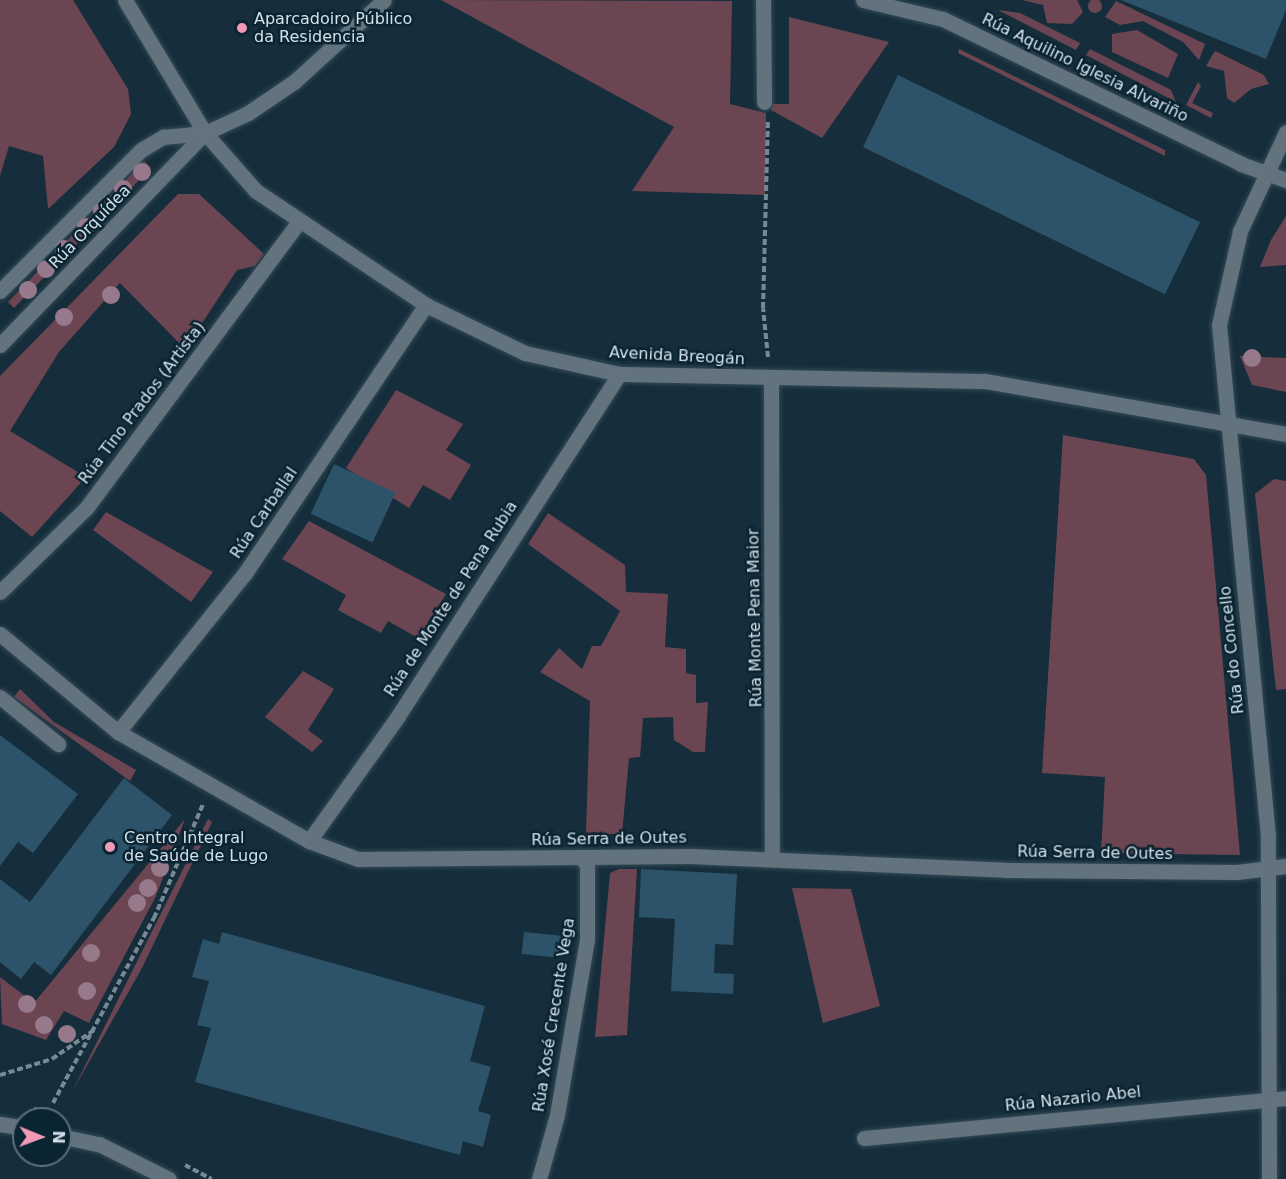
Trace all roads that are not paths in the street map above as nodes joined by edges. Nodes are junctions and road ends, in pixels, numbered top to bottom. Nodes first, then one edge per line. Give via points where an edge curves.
1 (125, 0) edge
2 (384, 0) edge
3 (762, 0) edge
4 (863, 0) edge
5 (764, 102) road end
6 (1286, 132) edge
7 (205, 133) junction
8 (1266, 175) junction
9 (1286, 180) edge
10 (298, 224) junction
11 (0, 291) edge
12 (426, 305) junction
13 (3, 336) edge
14 (619, 374) junction
15 (771, 378) junction
16 (1228, 421) junction
17 (1286, 434) edge
18 (0, 592) edge
19 (0, 634) edge
20 (0, 697) edge
21 (118, 732) junction
22 (58, 744) dead end
23 (309, 841) junction
24 (581, 856) junction
25 (772, 858) junction
26 (1286, 866) edge
27 (1269, 868) junction
28 (1278, 1097) edge
29 (72, 1138) edge
30 (864, 1138) dead end
31 (169, 1179) edge
32 (539, 1179) edge
33 (1269, 1179) edge

1 - 7 street, Avenida Breogán
2 - 7 street, Rúa Orquídea via 295,81
3 - 5 street
4 - 8 street, Rúa Aquilino Iglesia Alvariño via 943,19
6 - 8 street, Rúa do Concello
7 - 10 street, Avenida Breogán via 256,190
7 - 11 street, Rúa Orquídea via 163,137 141,150
7 - 13 street, Rúa Orquídea
8 - 9 street, Rúa Aquilino Iglesia Alvariño
8 - 16 street, Rúa do Concello via 1240,231 1225,284 1219,367
10 - 12 street, Avenida Breogán
10 - 18 street, Rúa Tino Prados (Artista) via 87,507
12 - 14 street, Avenida Breogán via 525,352
12 - 21 street, Rúa Carballal via 245,573
14 - 15 street, Avenida Breogán
14 - 23 street, Rúa de Monte de Pena Rubia
15 - 16 street, Avenida Breogán via 985,381
15 - 25 street, Rúa Monte Pena Maior
16 - 17 street, Avenida Breogán
16 - 27 street, Rúa do Concello
19 - 21 street, Rúa Serra de Outes
20 - 22 street
21 - 23 street, Rúa Serra de Outes
23 - 24 street, Rúa Serra de Outes via 378,862
24 - 25 street, Rúa Serra de Outes
24 - 32 street, Rúa Xosé Crecente Vega via 587,866 587,939 557,1115
25 - 27 street, Rúa Serra de Outes via 1005,870
26 - 27 street, Rúa Serra de Outes
27 - 28 street, Rúa do Concello
28 - 30 street, Rúa Nazario Abel
28 - 33 street, Rúa do Concello
29 - 31 street via 99,1144

